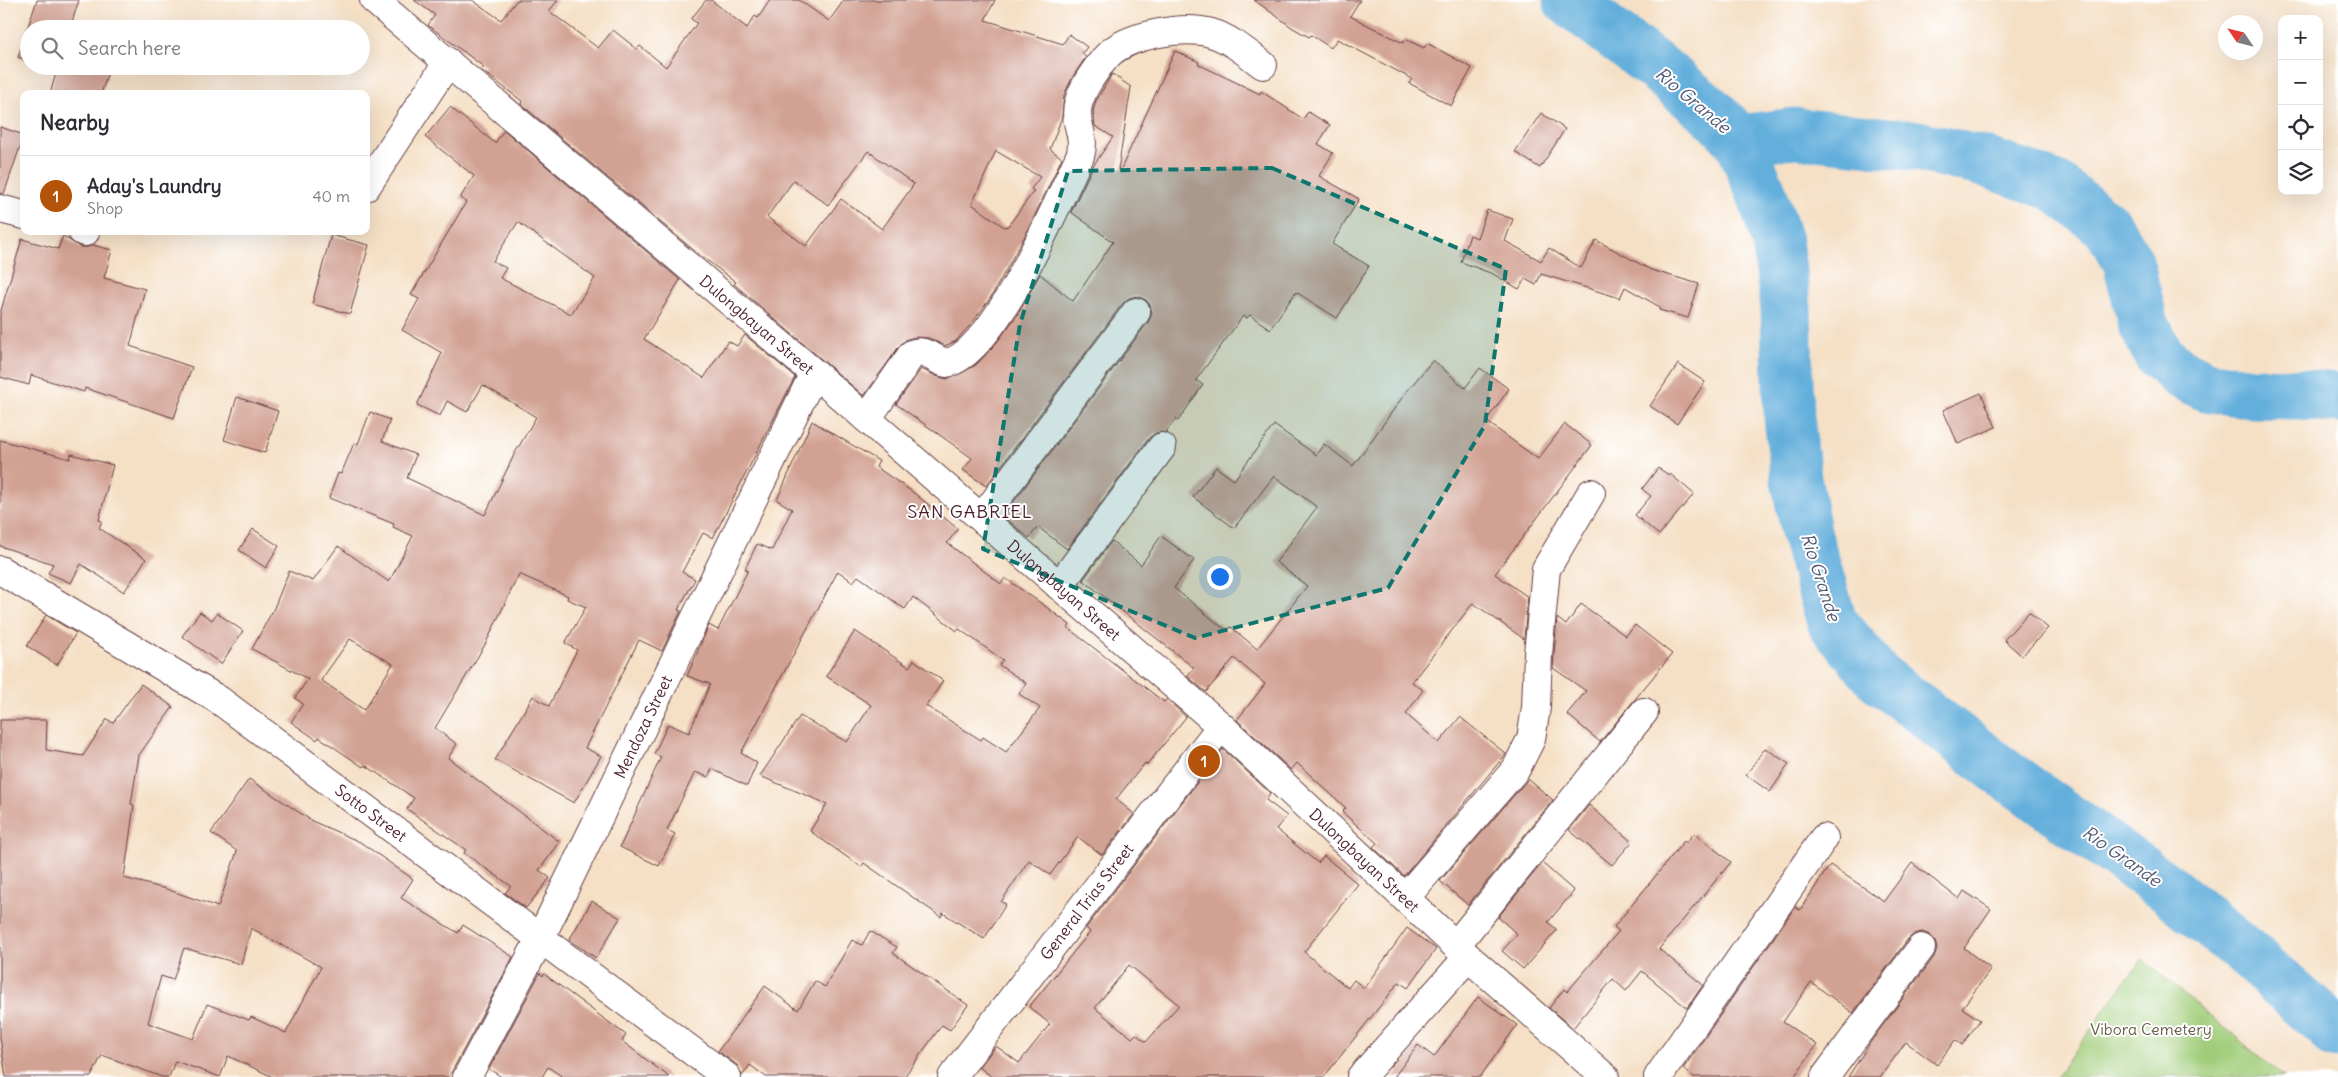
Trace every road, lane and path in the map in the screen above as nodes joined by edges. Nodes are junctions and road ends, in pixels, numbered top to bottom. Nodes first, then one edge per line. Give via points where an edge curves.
1 (374, 0) edge
2 (448, 62) junction
3 (1263, 65) dead end
4 (370, 181) edge
5 (0, 208) edge
6 (20, 214) edge
7 (1136, 312) dead end
8 (814, 373) junction
9 (867, 419) junction
10 (1162, 447) dead end
11 (1591, 493) dead end
12 (982, 518) junction
13 (0, 570) edge
14 (1059, 586) junction
15 (1644, 712) dead end
16 (1221, 726) junction
17 (1824, 838) dead end
18 (1405, 898) junction
19 (540, 939) junction
20 (1921, 948) dead end
21 (1462, 951) junction
22 (466, 1077) edge
23 (726, 1077) edge
24 (952, 1077) edge
25 (1360, 1077) edge
26 (1605, 1077) edge
27 (1658, 1077) edge
28 (1825, 1077) edge

1 - 2 street, Dulongbayan Street
2 - 4 street
2 - 8 street, Dulongbayan Street
3 - 9 street via 1213,33 1196,30 1157,32 1107,55 1082,91 1078,103 1076,114 1084,144 1080,156 1005,305 980,341 959,359 946,363 926,353 918,351 912,354
5 - 6 street
7 - 12 street
8 - 9 street, Dulongbayan Street
8 - 19 street, Mendoza Street
9 - 12 street, Dulongbayan Street
10 - 14 street
11 - 18 street via 1546,569 1536,708 1531,739 1523,757
12 - 14 street, Dulongbayan Street
13 - 19 street, Sotto Street via 219,700
14 - 16 street, Dulongbayan Street
15 - 21 street
16 - 18 street, Dulongbayan Street
16 - 24 street, General Trias Street
17 - 27 street
18 - 21 street, Dulongbayan Street
19 - 22 street, Mendoza Street
19 - 23 street, Sotto Street
20 - 28 street
21 - 25 street
21 - 26 street, Dulongbayan Street

